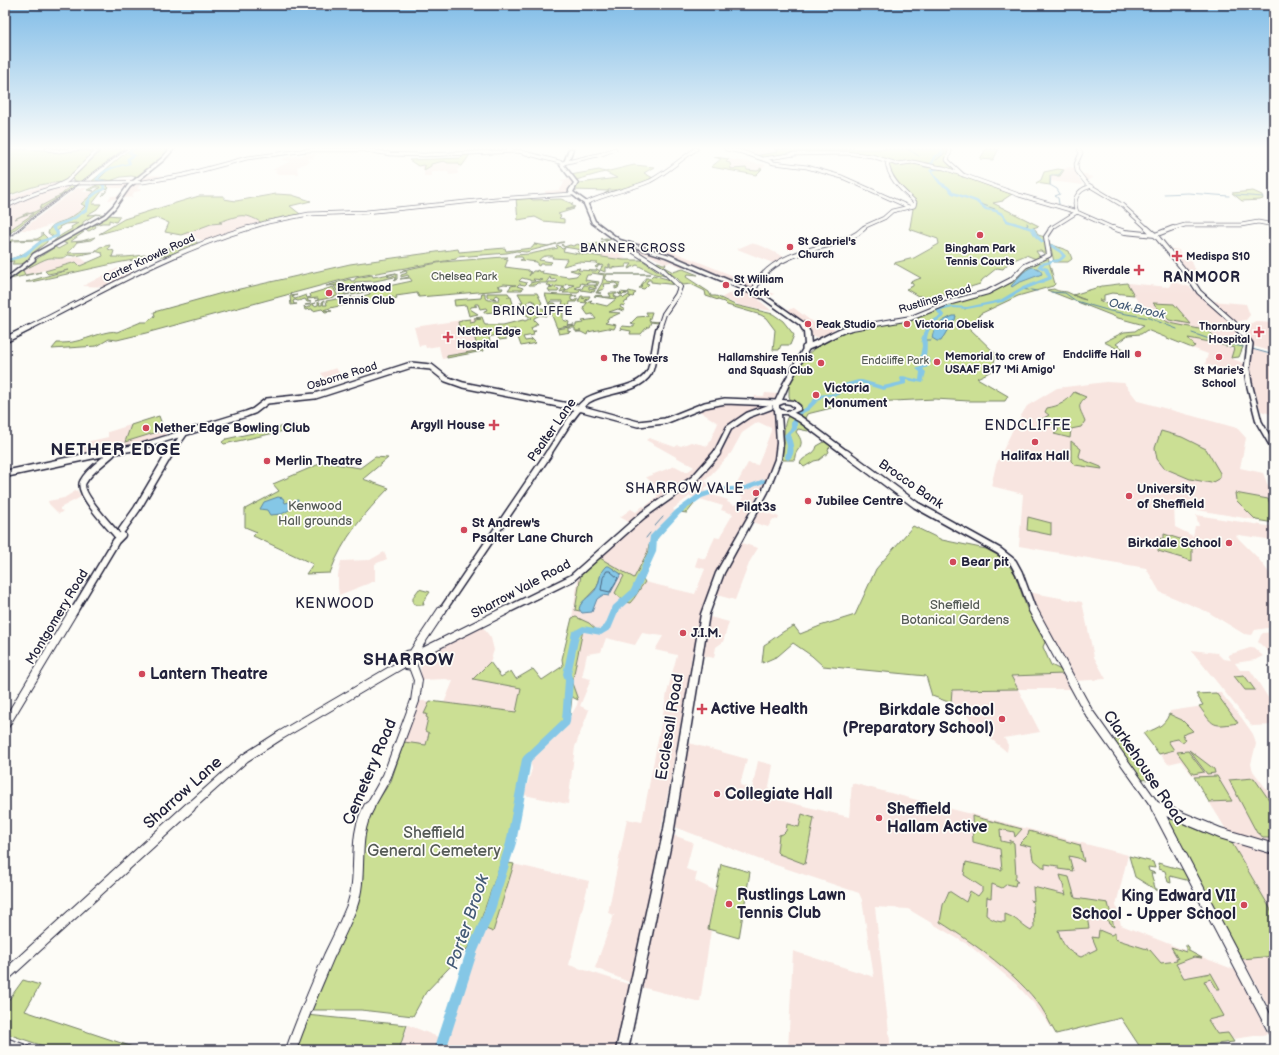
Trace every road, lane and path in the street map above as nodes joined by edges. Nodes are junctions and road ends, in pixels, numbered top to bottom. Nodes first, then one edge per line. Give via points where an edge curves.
1 (24, 198) edge
2 (120, 198) edge
3 (507, 198) edge
4 (577, 198) edge
5 (596, 198) edge
6 (889, 198) edge
7 (912, 198) edge
8 (1027, 198) edge
9 (1076, 198) edge
10 (1110, 198) edge
11 (586, 206) junction
12 (5, 207) edge
13 (909, 207) junction
14 (1077, 212) junction
15 (1274, 225) edge
16 (1155, 235) junction
17 (624, 244) junction
18 (48, 246) junction
19 (640, 248) junction
20 (42, 253) junction
21 (31, 260) junction
22 (5, 281) edge
23 (753, 292) junction
24 (808, 338) junction
25 (5, 340) edge
26 (820, 341) junction
27 (805, 348) junction
28 (784, 390) junction
29 (789, 401) junction
30 (763, 403) junction
31 (770, 406) junction
32 (778, 406) junction
33 (580, 408) junction
34 (797, 410) junction
35 (788, 413) junction
36 (800, 419) junction
37 (780, 421) junction
38 (184, 434) junction
39 (1274, 448) edge
40 (114, 452) junction
41 (5, 474) edge
42 (121, 532) junction
43 (1012, 562) joint
44 (411, 660) junction
45 (5, 725) edge
46 (1156, 807) junction
47 (1274, 849) edge
48 (5, 976) edge
49 (1274, 1032) edge
50 (5, 1043) edge
51 (25, 1050) edge
52 (291, 1050) edge
53 (622, 1050) edge

1 - 12 street
2 - 18 main road via 107,214 56,244
3 - 25 street, Carter Knowle Road via 366,212 309,214 266,222 173,255
4 - 11 main road
5 - 11 street
6 - 13 street
7 - 13 street via 915,202 914,206
8 - 14 street
9 - 14 street
10 - 16 street via 1122,205
11 - 17 main road via 593,222
13 - 23 street via 892,211 848,239 780,261 762,276
14 - 16 street via 1119,230
14 - 26 street, Rustlings Road via 1048,232 1046,238 1050,255 1024,266 1011,280 988,292 948,303 911,318 848,328
15 - 16 street via 1258,222 1240,225 1185,225
16 - 39 street via 1195,287 1234,323 1250,344 1248,380 1259,422
17 - 19 main road
17 - 19 main road
17 - 33 street, Psalter Lane via 673,278 680,287 679,291 662,319 648,375 634,384 592,397
18 - 20 main road
18 - 20 main road
19 - 23 main road via 668,256
20 - 21 main road
20 - 21 main road
21 - 22 main road
23 - 24 main road via 768,298 795,318 806,330
24 - 26 street
24 - 27 main road via 808,345
26 - 27 street, Rustlings Road
27 - 28 main road
28 - 29 main road via 785,398
28 - 32 main road
29 - 32 main road
29 - 34 main road via 796,405
30 - 31 street
30 - 32 street
30 - 33 street via 715,402 665,421 638,424
31 - 32 street
31 - 44 street, Sharrow Vale Road via 729,428 720,449 705,467 682,488 644,515 572,578
32 - 35 main road
32 - 37 main road, Ecclesall Road
33 - 38 street, Osborne Road via 463,385 446,379 433,368 421,365 405,366 309,397 267,401 251,412
33 - 44 street, Psalter Lane
34 - 35 main road
34 - 36 street
35 - 36 street, Brocco Bank
35 - 37 main road
36 - 43 street, Brocco Bank via 916,505 999,551
37 - 53 main road, Ecclesall Road via 779,456 770,481 720,573 705,614 669,829
38 - 40 street
38 - 42 street, Montgomery Road
40 - 41 street
40 - 42 street via 89,473 82,485 86,497 112,528
42 - 45 street, Montgomery Road
43 - 46 street, Clarkehouse Road via 1019,573 1032,609 1088,711
44 - 48 street, Sharrow Lane via 245,758
44 - 52 street, Cemetery Road via 418,680 416,701 387,776 360,828 357,882 352,905 305,1011
46 - 47 street via 1209,829
46 - 49 street, Clarkehouse Road
50 - 51 street

